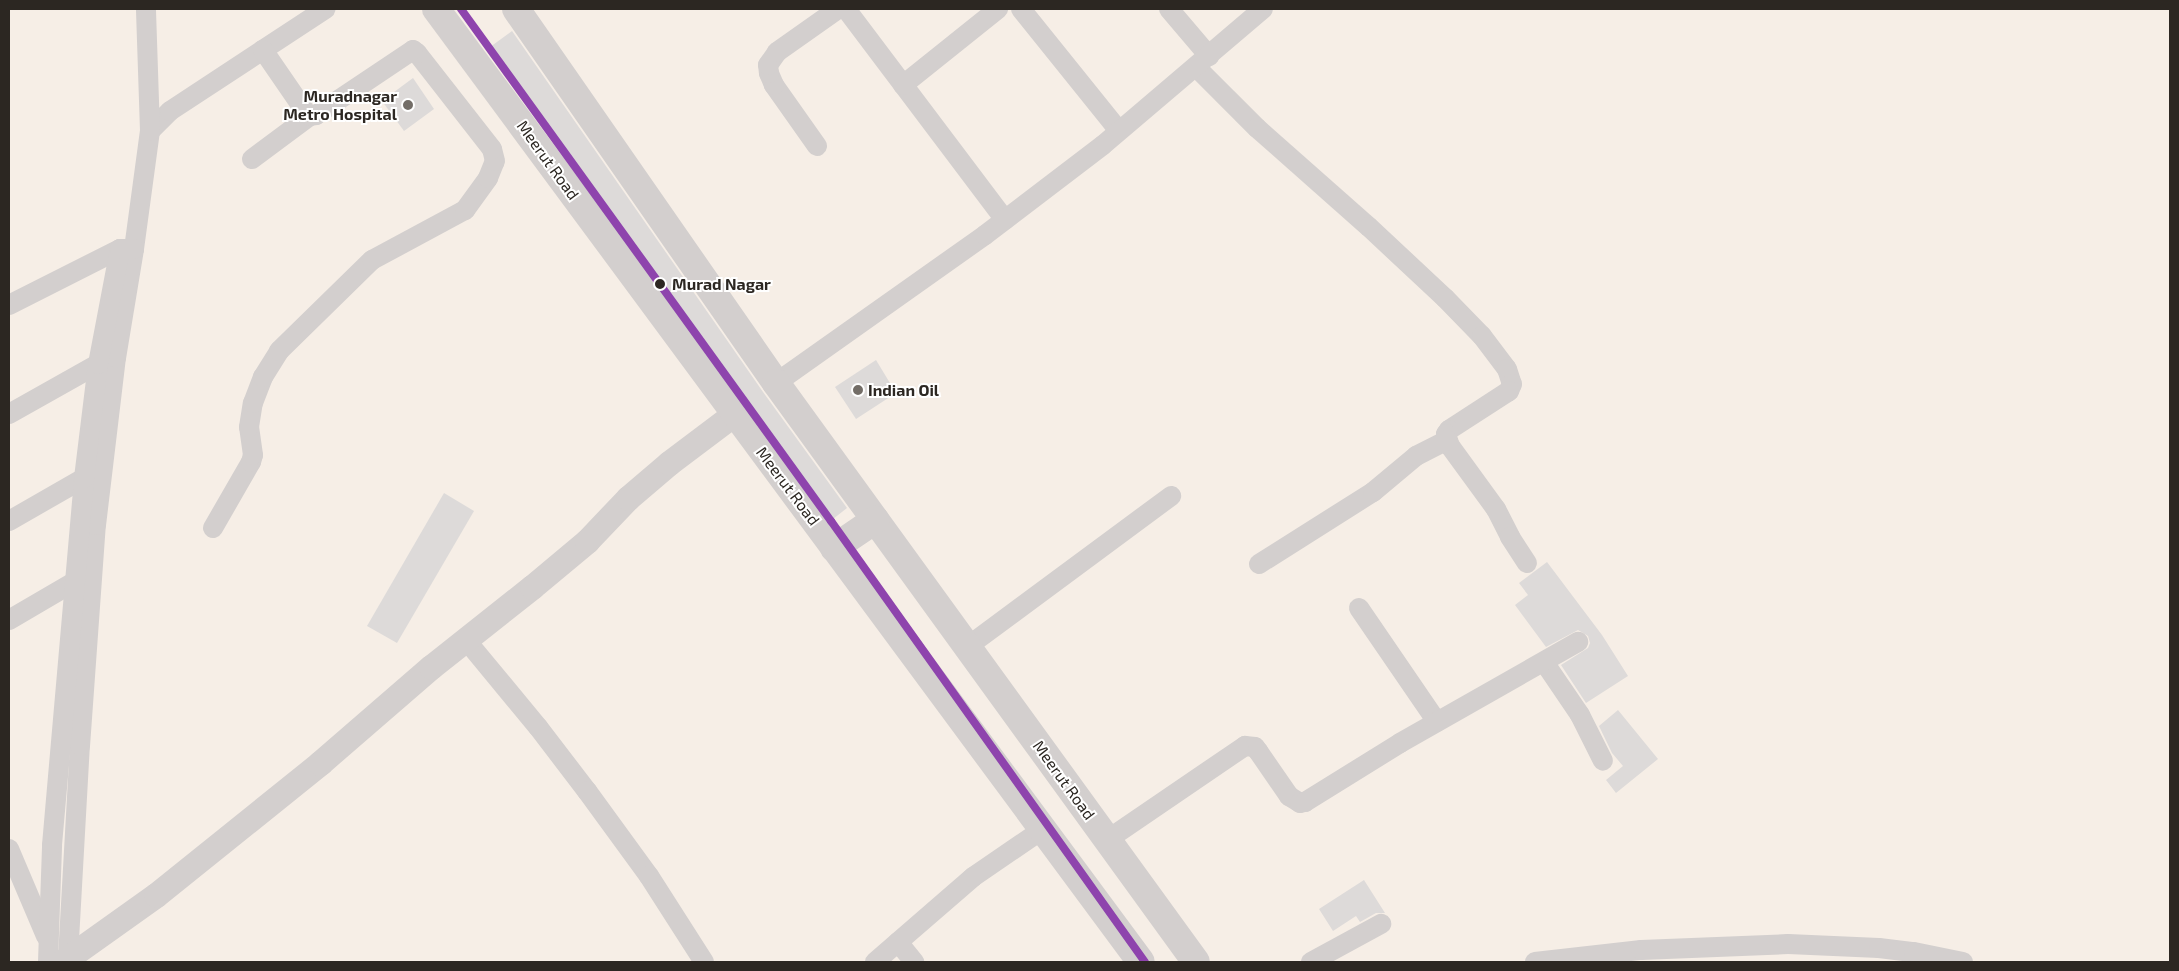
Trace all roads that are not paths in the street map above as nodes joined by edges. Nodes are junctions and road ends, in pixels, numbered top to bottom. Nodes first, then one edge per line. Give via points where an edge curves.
1 (146, 9) edge
2 (325, 9) edge
3 (436, 9) edge
4 (516, 9) edge
5 (838, 9) edge
6 (846, 9) edge
7 (998, 9) edge
8 (1021, 9) edge
9 (1169, 9) edge
10 (1263, 9) edge
11 (263, 50) junction
12 (1202, 61) junction
13 (903, 85) junction
14 (310, 116) junction
15 (150, 131) junction
16 (1119, 132) junction
17 (817, 146) dead end
18 (252, 159) dead end
19 (1006, 220) junction
20 (127, 249) junction
21 (9, 305) edge
22 (98, 364) junction
23 (776, 383) junction
24 (9, 414) edge
25 (734, 414) junction
26 (1447, 440) junction
27 (84, 478) junction
28 (1171, 496) dead end
29 (875, 520) junction
30 (9, 521) edge
31 (214, 528) dead end
32 (834, 548) junction
33 (1527, 563) dead end
34 (1259, 564) dead end
35 (74, 582) junction
36 (1359, 608) dead end
37 (9, 620) edge
38 (466, 640) junction
39 (1578, 642) dead end
40 (967, 647) junction
41 (1544, 662) junction
42 (1437, 722) junction
43 (1602, 761) dead end
44 (1043, 829) junction
45 (1107, 840) junction
46 (9, 849) edge
47 (1381, 924) dead end
48 (898, 942) junction
49 (57, 956) edge
50 (704, 962) edge
51 (876, 962) edge
52 (914, 962) edge
53 (1141, 962) edge
54 (1196, 962) edge
55 (1311, 962) edge
56 (1535, 962) edge
57 (1963, 962) edge

1 - 15 street
2 - 11 street
3 - 25 highway, Meerut Road
4 - 23 highway, Meerut Road
5 - 17 street via 777,52 768,65 774,85
6 - 13 street
7 - 13 street
8 - 16 street
9 - 12 street
10 - 12 street
11 - 14 street
11 - 15 street via 170,111
12 - 16 street
12 - 26 street via 1257,128 1428,281 1482,336 1507,369 1512,384 1509,391 1449,430
13 - 19 street
14 - 18 street
14 - 31 street via 413,50 492,150 495,161 488,178 465,210 372,260 279,351 263,377 253,404 249,427 251,462
15 - 20 street
16 - 19 street
19 - 23 street
20 - 21 street
20 - 22 street
20 - 49 street via 96,524 79,756
22 - 24 street
22 - 27 street
23 - 29 highway, Meerut Road
25 - 32 highway, Meerut Road
25 - 38 street via 669,463 628,498 587,541
26 - 33 street via 1489,497
26 - 34 street via 1416,456 1373,492
27 - 30 street
27 - 35 street
28 - 40 street
29 - 32 highway
29 - 40 highway, Meerut Road
32 - 44 highway, Meerut Road
35 - 37 street
35 - 49 street via 52,845
36 - 42 street
38 - 49 street via 156,895
38 - 50 street via 593,798 649,876
39 - 41 street
40 - 45 highway, Meerut Road
41 - 42 street
41 - 43 street via 1580,715
42 - 45 street via 1312,799 1300,803 1289,796 1255,747 1245,746
44 - 48 street via 974,877
44 - 53 highway, Meerut Road
45 - 54 highway, Meerut Road
46 - 49 street
47 - 55 street
48 - 51 street
48 - 52 street
56 - 57 street via 1641,950 1788,944 1879,948

